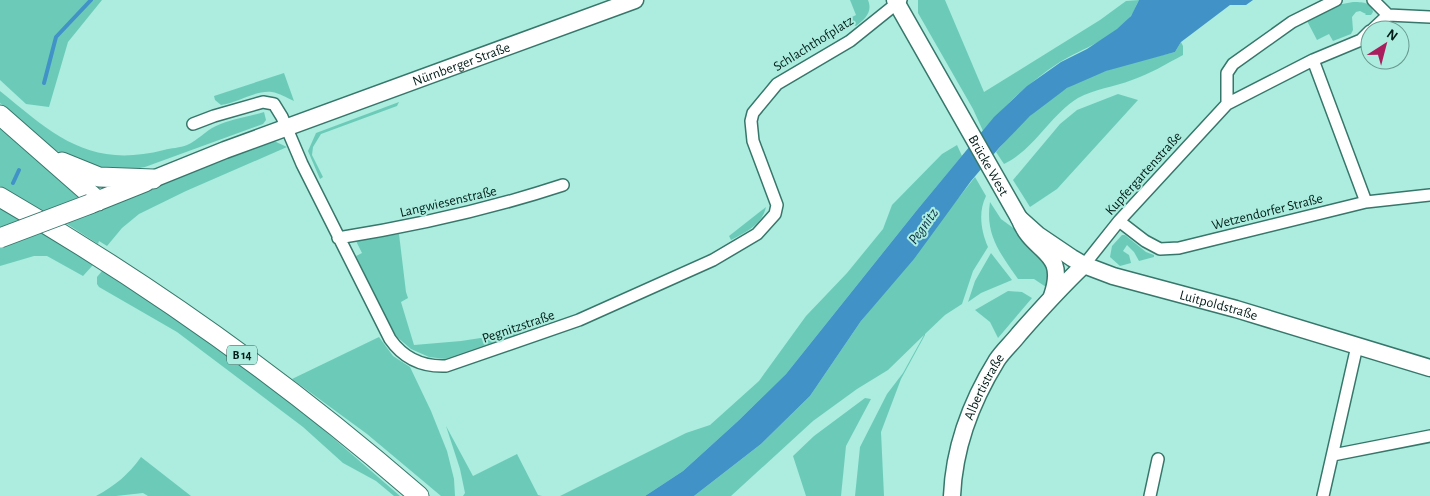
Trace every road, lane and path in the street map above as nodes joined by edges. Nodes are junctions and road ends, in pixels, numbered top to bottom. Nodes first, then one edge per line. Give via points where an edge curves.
1 (634, 0) edge
2 (1336, 0) edge
3 (1373, 0) edge
4 (896, 1) edge
5 (1388, 16) junction
6 (1430, 17) edge
7 (1383, 20) edge
8 (1360, 40) edge
9 (1313, 60) junction
10 (1227, 104) junction
11 (0, 115) edge
12 (751, 120) joint
13 (193, 124) dead end
14 (287, 127) junction
15 (41, 151) junction
16 (153, 179) junction
17 (563, 185) dead end
18 (1430, 195) edge
19 (0, 197) edge
20 (94, 202) junction
21 (1366, 202) junction
22 (1019, 218) junction
23 (1119, 220) junction
24 (0, 238) edge
25 (338, 238) junction
26 (1084, 265) junction
27 (1052, 296) junction
28 (1357, 346) junction
29 (1430, 368) edge
30 (1430, 436) edge
31 (1333, 455) junction
32 (1158, 459) dead end
33 (419, 496) edge
34 (952, 496) edge
35 (1150, 496) edge
36 (1323, 496) edge

1 - 14 main road, Nürnberger Straße
2 - 10 street via 1292,22 1233,64 1227,73
3 - 5 street
4 - 12 street, Schlachthofplatz via 850,41 776,84
4 - 22 main road, Brücke West
5 - 6 street
5 - 7 street, Kupfergartenstraße
8 - 9 street, Kupfergartenstraße
9 - 10 street, Kupfergartenstraße
9 - 21 street
10 - 23 street, Kupfergartenstraße
11 - 15 main road
12 - 25 street, Pegnitzstraße via 753,141 777,205 775,214 756,234 713,260 579,320 446,366 433,367 412,360 397,349
13 - 14 street via 263,102 274,104
14 - 16 main road, Nürnberger Straße
14 - 25 street, Pegnitzstraße
15 - 16 main road via 74,168 99,176
15 - 20 main road
16 - 20 main road
17 - 25 street, Langwiesenstraße via 509,203 385,231
18 - 21 street, Wetzendorfer Straße
19 - 33 main road, B 14 via 119,270 234,349
20 - 24 main road, bridge
21 - 23 street, Wetzendorfer Straße via 1179,248 1160,249
22 - 26 main road, Luitpoldstraße via 1038,236
22 - 27 main road, Albertistraße via 1027,234 1054,260 1058,274
23 - 26 street, Kupfergartenstraße
26 - 27 main road, Albertistraße
26 - 28 main road, Luitpoldstraße
27 - 34 main road, Albertistraße via 998,359 970,413 960,439
28 - 29 main road, Luitpoldstraße
28 - 31 street
30 - 31 street
31 - 36 street
32 - 35 street

